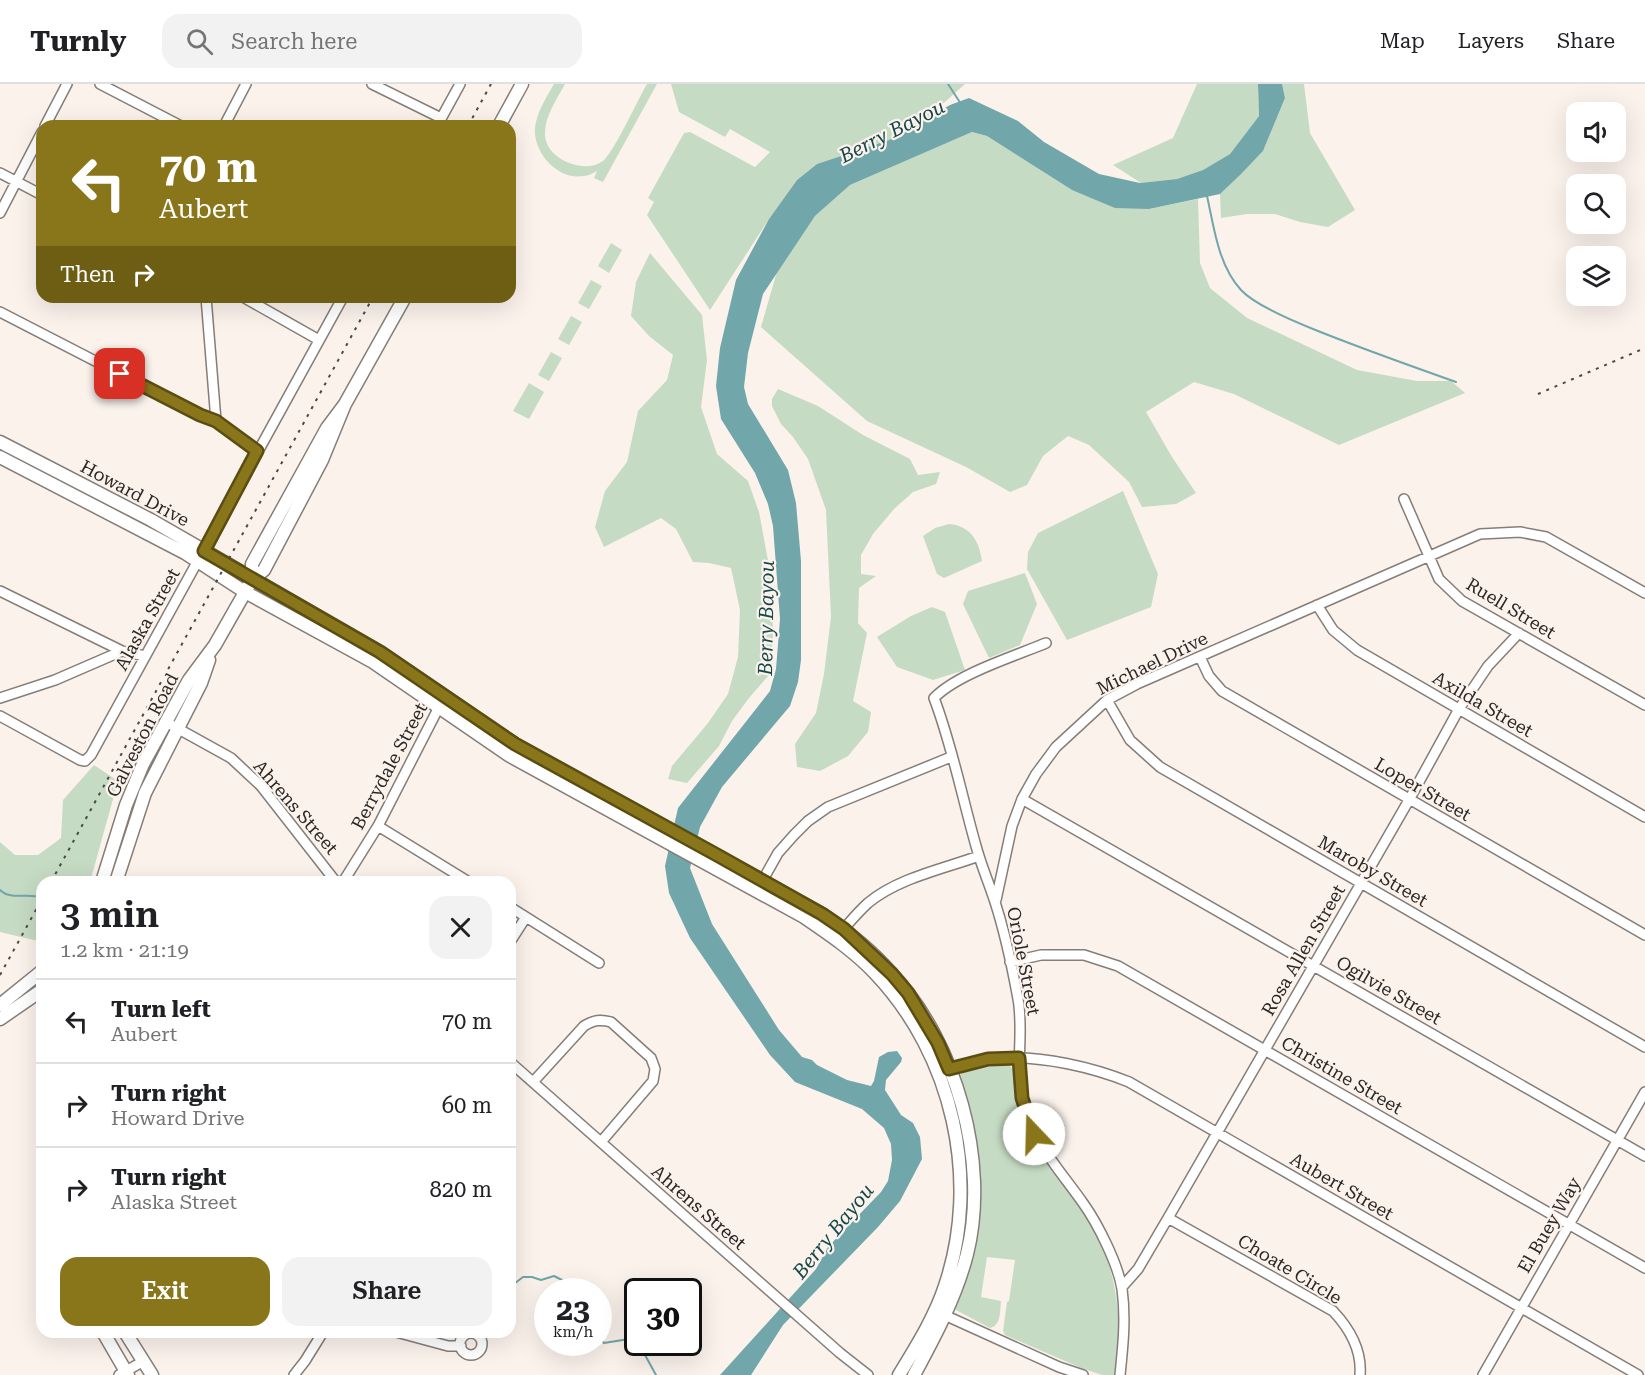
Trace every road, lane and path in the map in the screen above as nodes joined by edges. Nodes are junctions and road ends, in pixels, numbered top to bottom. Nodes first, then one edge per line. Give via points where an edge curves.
1 (67, 84) edge
2 (100, 84) edge
3 (246, 84) edge
4 (372, 84) edge
5 (460, 84) edge
6 (522, 84) edge
7 (48, 120) edge
8 (169, 120) edge
9 (227, 120) edge
10 (435, 120) edge
11 (440, 120) edge
12 (502, 120) edge
13 (36, 144) edge
14 (0, 173) edge
15 (16, 182) junction
16 (36, 192) edge
17 (0, 213) edge
18 (206, 303) edge
19 (254, 303) edge
20 (340, 303) edge
21 (402, 303) edge
22 (0, 312) edge
23 (319, 340) junction
24 (216, 421) junction
25 (0, 442) edge
26 (257, 451) junction
27 (0, 457) edge
28 (19, 459) junction
29 (1404, 499) dead end
30 (201, 556) junction
31 (1429, 557) junction
32 (252, 580) junction
33 (0, 591) edge
34 (245, 592) junction
35 (1645, 593) edge
36 (1317, 605) junction
37 (1519, 633) junction
38 (1046, 643) dead end
39 (358, 647) junction
40 (122, 651) junction
41 (145, 656) junction
42 (1200, 657) junction
43 (0, 698) edge
44 (1107, 700) junction
45 (442, 702) junction
46 (1645, 705) edge
47 (1459, 709) junction
48 (0, 716) edge
49 (171, 725) junction
50 (512, 750) junction
51 (951, 757) junction
52 (143, 764) junction
53 (155, 771) junction
54 (605, 793) junction
55 (1022, 799) junction
56 (1409, 800) junction
57 (599, 805) junction
58 (1645, 817) edge
59 (134, 826) junction
60 (378, 826) junction
61 (979, 856) junction
62 (715, 861) junction
63 (104, 876) edge
64 (118, 876) edge
65 (123, 876) edge
66 (332, 876) edge
67 (347, 876) edge
68 (459, 876) edge
69 (1361, 882) junction
70 (759, 886) junction
71 (995, 903) junction
72 (516, 911) edge
73 (526, 917) junction
74 (516, 933) edge
75 (840, 933) junction
76 (1645, 934) edge
77 (1010, 962) junction
78 (599, 963) dead end
79 (1313, 966) junction
80 (36, 976) edge
81 (36, 996) edge
82 (903, 997) junction
83 (0, 1005) edge
84 (0, 1019) edge
85 (1645, 1047) edge
86 (1264, 1050) junction
87 (1019, 1058) junction
88 (516, 1067) edge
89 (949, 1069) junction
90 (937, 1072) junction
91 (533, 1082) junction
92 (1645, 1092) edge
93 (1217, 1133) junction
94 (1616, 1140) junction
95 (601, 1142) junction
96 (1645, 1156) edge
97 (966, 1168) junction
98 (1168, 1218) junction
99 (1569, 1225) junction
100 (1645, 1268) edge
101 (1122, 1287) junction
102 (1521, 1308) junction
103 (940, 1313) junction
104 (106, 1338) edge
105 (128, 1338) edge
106 (319, 1338) edge
107 (418, 1338) edge
108 (461, 1346) dead end
109 (142, 1362) junction
110 (125, 1374) edge
111 (152, 1375) edge
112 (294, 1375) edge
113 (868, 1375) edge
114 (899, 1375) edge
115 (914, 1375) edge
116 (1083, 1375) edge
117 (1120, 1375) edge
118 (1360, 1375) edge
119 (1483, 1375) edge
120 (1638, 1375) edge

1 - 7 street
2 - 8 street
3 - 9 street
4 - 10 street
5 - 11 street
6 - 12 main road
13 - 15 street
14 - 15 street
15 - 16 street
15 - 17 street
18 - 24 street
19 - 23 street
20 - 23 street, Alaska Street
21 - 32 main road, Galveston Road via 345,404 335,433 310,471 264,570
22 - 24 street
23 - 26 street, Alaska Street
24 - 26 street
25 - 28 main road, Howard Drive
26 - 30 street, Alaska Street
27 - 28 main road, Howard Drive
28 - 30 main road, Howard Drive via 151,520
29 - 31 street, Ruell Street
30 - 32 main road, Howard Drive
30 - 34 main road, Howard Drive
30 - 41 street, Alaska Street
31 - 35 street, Michael Drive via 1480,534 1520,532 1546,537
31 - 36 street, Michael Drive
31 - 37 street, Ruell Street via 1439,579 1462,601
32 - 34 main road, Galveston Road
32 - 39 main road, Howard Drive
33 - 40 street
34 - 39 main road, Howard Drive
34 - 49 main road, Galveston Road via 215,645 189,680
36 - 42 street, Michael Drive
36 - 47 street, Axilda Street via 1333,630 1357,650
37 - 46 street, Ruell Street
37 - 47 street, Rosa Allen Street via 1488,666
38 - 51 street, Oriole Street via 976,672 934,698
39 - 45 main road, Howard Drive via 412,672
40 - 41 street
40 - 43 street via 56,680
41 - 48 street, Alaska Street via 85,761
42 - 44 street, Michael Drive
42 - 56 street, Loper Street via 1209,676 1222,690
44 - 55 street, Michael Drive via 1056,747
44 - 69 street, Maroby Street via 1130,740 1160,767
45 - 50 main road, Howard Drive
45 - 60 street, Berrydale Street
47 - 56 street, Rosa Allen Street
47 - 58 street, Axilda Street
49 - 52 main road, Galveston Road
49 - 53 main road, Galveston Road
49 - 66 street, Ahrens Street via 231,758 261,786
50 - 54 main road, Howard Drive
50 - 57 main road, Howard Drive
51 - 61 street, Oriole Street
51 - 70 street via 828,807 808,820 778,854
52 - 53 main road
52 - 63 main road, Galveston Road
53 - 59 main road, Galveston Road
54 - 57 main road
54 - 62 main road, Howard Drive
55 - 71 street, Michael Drive via 1011,826
55 - 79 street, Ogilvie Street
56 - 69 street, Rosa Allen Street
56 - 76 street, Loper Street
57 - 62 main road, Howard Drive via 653,835
59 - 64 main road, Galveston Road
59 - 65 main road
60 - 67 street, Berrydale Street
60 - 68 street
61 - 71 street, Oriole Street
61 - 75 street via 880,894
62 - 70 main road, Howard Drive
69 - 79 street, Rosa Allen Street
69 - 85 street, Maroby Street
70 - 75 main road, Howard Drive
71 - 77 street, Oriole Street
72 - 73 street
73 - 74 street
73 - 78 street
75 - 82 main road, Howard Drive via 892,974
77 - 86 street, Christine Street via 1041,956 1084,955 1118,966
77 - 87 street, Oriole Street via 1020,1019
79 - 86 street, Rosa Allen Street
79 - 94 street, Ogilvie Street
80 - 83 main road
81 - 84 main road
82 - 89 main road, Howard Drive via 927,1024
82 - 90 main road, Howard Drive
86 - 93 street, Rosa Allen Street
86 - 99 street, Christine Street
87 - 89 street, Aubert Street via 988,1059
87 - 93 street, Aubert Street via 1101,1071 1129,1082
87 - 101 street, Oriole Street via 1022,1098 1034,1134 1084,1204 1105,1241
88 - 91 street, Ahrens Street
89 - 90 street, Aubert Street
89 - 97 main road, Howard Drive via 967,1124
90 - 97 main road, Howard Drive
91 - 95 street, Ahrens Street
91 - 95 street via 584,1026 595,1020 611,1022 651,1058 655,1069 653,1081
92 - 94 street, El Buey Way
93 - 98 street, Rosa Allen Street
93 - 102 street, Aubert Street
94 - 96 street, Ogilvie Street
94 - 99 street, El Buey Way
95 - 113 street, Ahrens Street
97 - 103 main road, Howard Drive via 958,1238
98 - 101 street, Rosa Allen Street via 1138,1269
98 - 118 street, Choate Circle via 1333,1311 1357,1344
99 - 100 street, Christine Street
99 - 102 street, El Buey Way
101 - 117 street, Oriole Street via 1125,1332
102 - 119 street, El Buey Way
102 - 120 street, Aubert Street
103 - 114 main road, Howard Drive
103 - 115 main road, Howard Drive
103 - 116 street
104 - 110 main road
105 - 109 main road
106 - 112 street
107 - 108 street
109 - 110 street
109 - 111 main road

